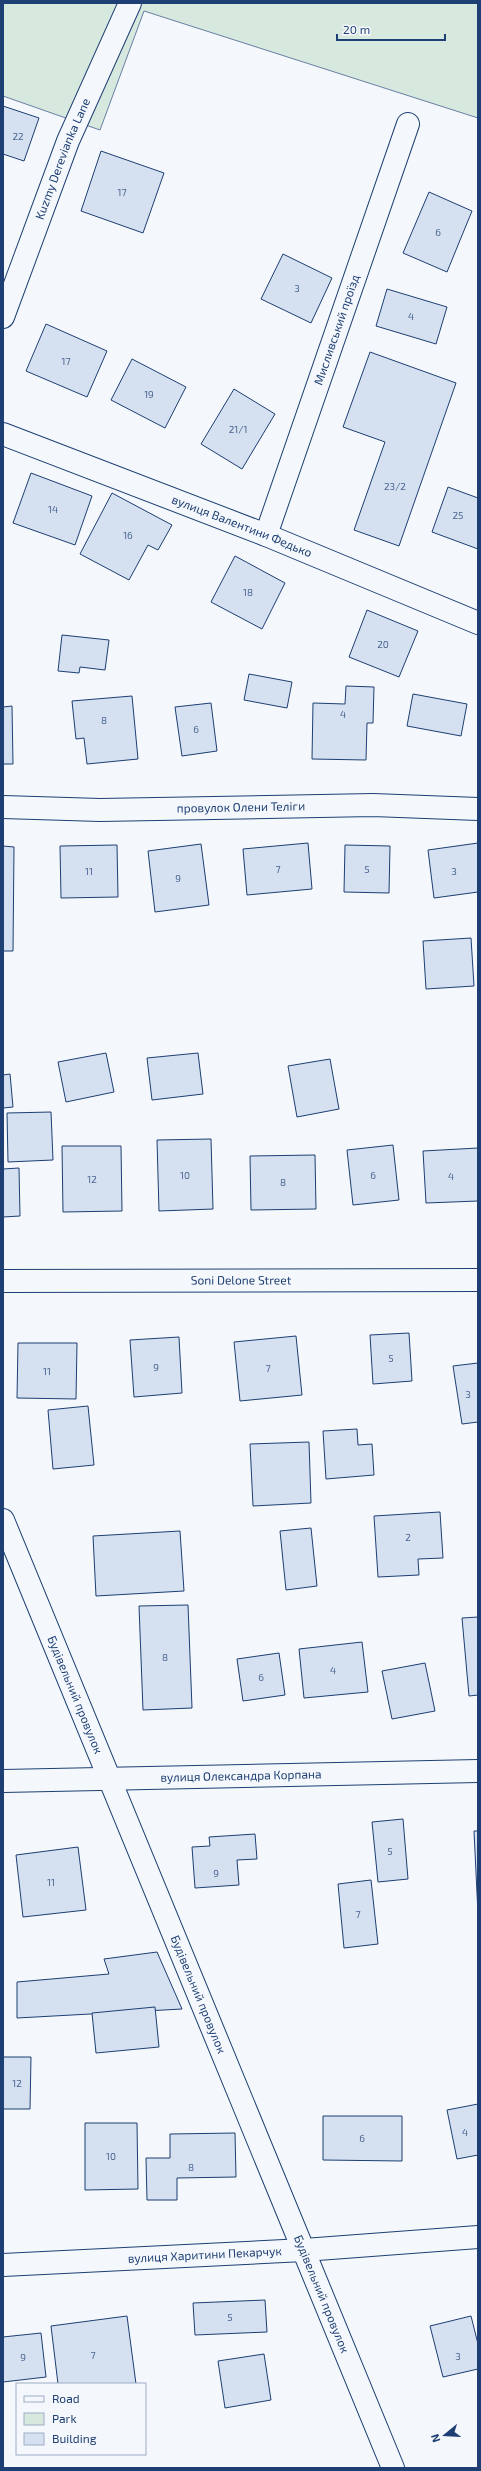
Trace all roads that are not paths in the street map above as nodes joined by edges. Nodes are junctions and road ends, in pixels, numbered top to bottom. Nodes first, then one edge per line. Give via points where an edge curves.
1 (130, 3) edge
2 (408, 124) dead end
3 (3, 317) edge
4 (3, 434) edge
5 (266, 535) junction
6 (478, 623) edge
7 (3, 807) edge
8 (478, 809) edge
9 (478, 1280) edge
10 (3, 1281) edge
11 (3, 1520) edge
12 (478, 1771) edge
13 (110, 1779) junction
14 (3, 1781) edge
15 (478, 2237) edge
16 (304, 2250) junction
17 (3, 2265) edge
18 (393, 2468) edge

1 - 3 street, Kuzmy Derevianka Lane via 68,141
2 - 5 street, Мисливський проїзд
4 - 5 street, вулиця Валентини Федько
5 - 6 street, вулиця Валентини Федько
7 - 8 street, провулок Олени Теліги via 100,810 373,805
9 - 10 street, Soni Delone Street
11 - 13 street, Будівельний провулок
12 - 13 street, вулиця Олександра Корпана
13 - 14 street, вулиця Олександра Корпана
13 - 16 street, Будівельний провулок
15 - 16 street, вулиця Харитини Пекарчук
16 - 17 street, вулиця Харитини Пекарчук
16 - 18 street, Будівельний провулок

